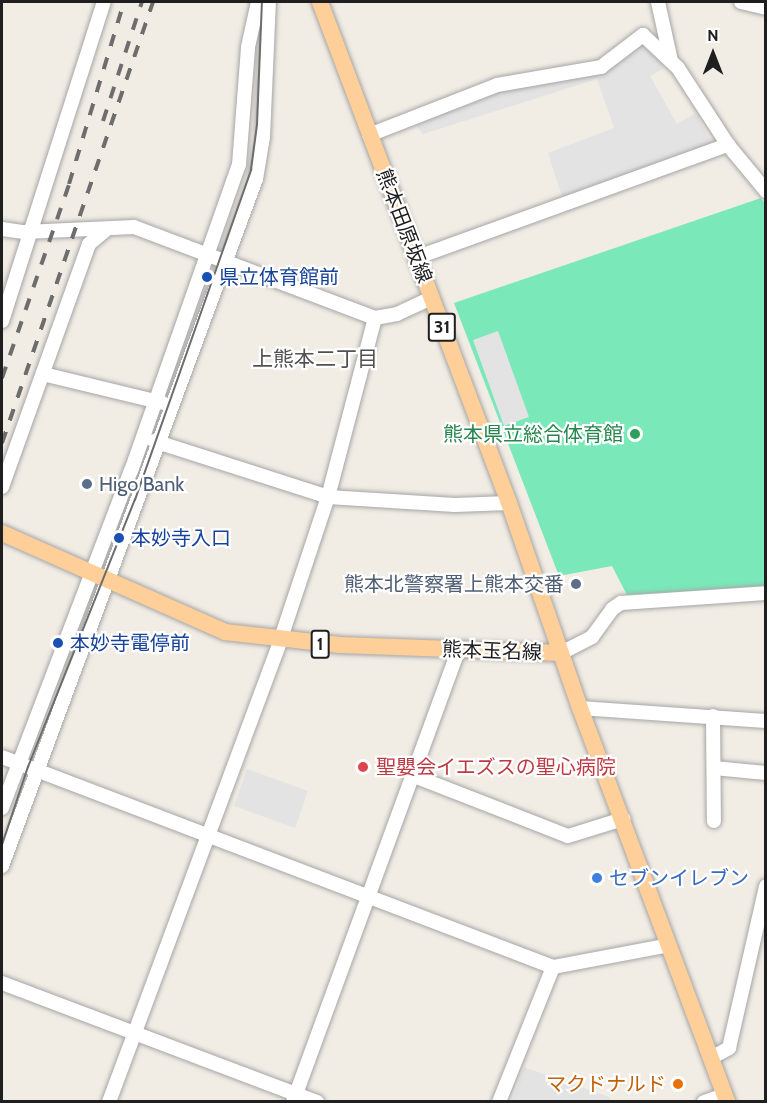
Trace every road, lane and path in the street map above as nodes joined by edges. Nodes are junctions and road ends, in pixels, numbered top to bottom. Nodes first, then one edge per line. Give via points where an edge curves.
1 (104, 2) edge
2 (258, 2) edge
3 (269, 2) edge
4 (320, 2) edge
5 (658, 2) edge
6 (741, 2) edge
7 (765, 8) edge
8 (670, 61) junction
9 (369, 135) junction
10 (728, 145) junction
11 (765, 191) edge
12 (2, 229) edge
13 (107, 230) junction
14 (32, 232) junction
15 (208, 253) junction
16 (418, 257) junction
17 (226, 260) junction
18 (431, 298) junction
19 (375, 318) junction
20 (2, 321) edge
21 (43, 374) junction
22 (156, 401) junction
23 (174, 406) junction
24 (143, 437) junction
25 (161, 443) junction
26 (2, 487) edge
27 (328, 497) junction
28 (509, 503) junction
29 (2, 533) edge
30 (92, 574) junction
31 (109, 581) junction
32 (765, 593) edge
33 (280, 641) junction
34 (459, 649) junction
35 (561, 653) junction
36 (580, 708) junction
37 (713, 716) junction
38 (765, 721) edge
39 (2, 757) edge
40 (17, 763) junction
41 (714, 768) junction
42 (34, 769) junction
43 (765, 773) edge
44 (414, 776) junction
45 (2, 808) edge
46 (623, 819) junction
47 (714, 820) dead end
48 (207, 836) junction
49 (2, 866) edge
50 (765, 886) edge
51 (370, 898) junction
52 (759, 938) edge
53 (669, 945) junction
54 (554, 967) junction
55 (2, 982) edge
56 (134, 1035) junction
57 (711, 1058) junction
58 (294, 1097) edge
59 (725, 1098) edge
60 (109, 1101) edge
61 (317, 1101) edge
62 (499, 1101) edge
63 (704, 1101) edge

1 - 14 street
2 - 15 street via 248,48 242,152
3 - 17 street via 259,164
4 - 9 main road, 熊本田原坂線 / 31
5 - 8 street
6 - 7 street
8 - 9 street via 643,35 601,67 496,85
8 - 10 street
9 - 16 main road, 熊本田原坂線 / 31
10 - 11 street
10 - 16 street
12 - 14 street
13 - 14 street
13 - 15 street via 134,227
13 - 21 street via 89,244
14 - 20 street
15 - 17 street
15 - 22 street
16 - 18 main road, 熊本田原坂線 / 31
17 - 19 street
17 - 23 street
18 - 19 street via 397,314
18 - 28 main road, 熊本田原坂線 / 31
19 - 27 street
21 - 22 street
21 - 26 street
22 - 23 street
22 - 24 street
23 - 25 street
24 - 25 street
24 - 30 street
25 - 27 street
25 - 31 street
27 - 28 street via 455,505
27 - 33 street
28 - 35 main road, 熊本田原坂線 / 31
29 - 30 main road, 熊本玉名線 / 1
30 - 31 main road, 熊本玉名線 / 1
30 - 40 street
31 - 33 main road, 熊本玉名線 / 1 via 225,632
31 - 42 street
32 - 35 street via 621,603 592,637
33 - 34 main road, 熊本玉名線 / 1
33 - 48 street
34 - 35 main road, 熊本玉名線 / 1
34 - 44 street
35 - 36 main road, 熊本玉名線
36 - 37 street
36 - 46 main road, 熊本玉名線
37 - 38 street
37 - 41 street
39 - 40 street
40 - 42 street
40 - 45 street
41 - 43 street
41 - 47 street
42 - 48 street
42 - 49 street
44 - 46 street via 568,836
44 - 51 street
46 - 53 main road, 熊本玉名線
48 - 51 street
48 - 56 street
50 - 52 street
51 - 54 street
51 - 58 street
52 - 57 street via 729,1048
53 - 54 street
53 - 57 main road, 熊本玉名線
54 - 62 street
55 - 56 street
56 - 58 street
56 - 60 street
57 - 59 main road, 熊本玉名線
58 - 61 street
59 - 63 street

